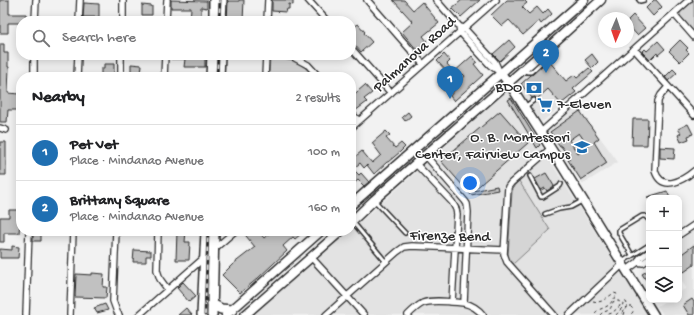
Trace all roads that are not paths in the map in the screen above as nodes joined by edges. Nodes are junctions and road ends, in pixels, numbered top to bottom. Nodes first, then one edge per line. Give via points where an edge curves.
1 (36, 0) edge
2 (80, 0) edge
3 (123, 0) edge
4 (167, 0) edge
5 (214, 0) edge
6 (222, 0) edge
7 (268, 0) edge
8 (308, 0) edge
9 (367, 0) edge
10 (436, 0) edge
11 (496, 0) edge
12 (584, 0) edge
13 (601, 0) edge
14 (639, 0) edge
15 (644, 0) edge
16 (689, 0) edge
17 (674, 14) junction
18 (35, 16) edge
19 (79, 16) edge
20 (123, 16) edge
21 (166, 16) edge
22 (214, 16) edge
23 (221, 16) edge
24 (267, 16) edge
25 (322, 16) edge
26 (461, 28) junction
27 (694, 37) edge
28 (634, 49) junction
29 (356, 54) edge
30 (34, 60) edge
31 (78, 60) edge
32 (122, 60) edge
33 (165, 60) edge
34 (212, 60) edge
35 (220, 60) edge
36 (266, 60) edge
37 (299, 60) edge
38 (423, 64) junction
39 (34, 72) edge
40 (77, 72) edge
41 (121, 72) edge
42 (164, 72) edge
43 (212, 72) edge
44 (219, 72) edge
45 (266, 72) edge
46 (314, 72) edge
47 (501, 73) junction
48 (508, 83) junction
49 (668, 87) junction
50 (391, 93) junction
51 (534, 100) dead end
52 (525, 107) junction
53 (694, 115) edge
54 (356, 119) edge
55 (358, 121) joint
56 (541, 132) junction
57 (551, 148) junction
58 (426, 156) junction
59 (416, 164) junction
60 (694, 171) edge
61 (530, 176) dead end
62 (561, 184) dead end
63 (374, 200) junction
64 (584, 200) junction
65 (356, 201) edge
66 (545, 214) dead end
67 (646, 217) edge
68 (356, 218) edge
69 (694, 225) edge
70 (356, 227) edge
71 (405, 233) dead end
72 (682, 233) edge
73 (29, 236) edge
74 (73, 236) edge
75 (116, 236) edge
76 (158, 236) edge
77 (206, 236) edge
78 (214, 236) edge
79 (229, 236) edge
80 (315, 236) edge
81 (335, 236) edge
82 (646, 247) edge
83 (455, 248) junction
84 (466, 248) junction
85 (214, 250) junction
86 (504, 250) junction
87 (646, 254) edge
88 (632, 255) junction
89 (205, 257) junction
90 (311, 257) junction
91 (646, 261) edge
92 (386, 262) junction
93 (638, 262) junction
94 (624, 265) junction
95 (168, 290) junction
96 (347, 296) junction
97 (452, 302) junction
98 (464, 303) junction
99 (212, 304) junction
100 (229, 312) edge
101 (26, 315) edge
102 (70, 315) edge
103 (119, 315) edge
104 (139, 315) edge
105 (202, 315) edge
106 (212, 315) edge
107 (245, 315) edge
108 (326, 315) edge
109 (364, 315) edge
110 (408, 315) edge
111 (483, 315) edge
112 (554, 315) edge
113 (569, 315) edge
114 (654, 315) edge

1 - 18 street
2 - 19 street
3 - 20 street
4 - 21 street
5 - 22 main road
6 - 23 main road
7 - 24 street
8 - 25 street
9 - 38 street
10 - 26 street
11 - 26 street, Palmanova Road
12 - 47 main road
13 - 48 main road via 544,58 524,69
14 - 15 lane
16 - 17 street
17 - 27 street
17 - 28 street
26 - 38 street, Palmanova Road
26 - 47 street via 495,62
28 - 49 street
28 - 56 street
29 - 50 street
30 - 39 street
31 - 40 street
32 - 41 street
33 - 42 street
34 - 43 main road
35 - 44 main road
36 - 45 street
37 - 46 street
38 - 50 street, Palmanova Road
47 - 48 main road
47 - 65 main road
48 - 52 main road
48 - 58 main road
49 - 53 street
49 - 60 street via 658,101 655,170 657,176 670,184
50 - 55 street, Palmanova Road
51 - 52 lane
52 - 56 main road
54 - 55 street
56 - 57 main road
57 - 64 main road
57 - 86 street via 509,185
58 - 59 main road
58 - 84 street via 467,204
59 - 63 main road
59 - 83 street via 454,205 457,214
61 - 62 lane via 541,197
63 - 68 main road
63 - 71 lane
64 - 66 lane via 575,206 559,208
64 - 94 main road
67 - 88 lane via 642,216 619,230
69 - 72 street
70 - 92 lane
73 - 101 street
74 - 102 street
75 - 103 street via 113,302
76 - 95 street via 157,270
77 - 89 main road
78 - 85 main road
79 - 85 street
80 - 100 main road
81 - 90 main road
82 - 88 lane
83 - 84 street, Firenze Bend
83 - 92 street, Firenze Bend via 408,246 400,249
83 - 97 street
84 - 86 street, Firenze Bend
84 - 98 street
85 - 89 street
85 - 99 main road
86 - 112 street via 507,262
87 - 93 street
88 - 94 lane
89 - 95 street
89 - 105 main road
90 - 96 street
90 - 107 main road
91 - 93 street
92 - 96 street, Firenze Bend
93 - 94 street
94 - 113 street
94 - 114 main road
95 - 104 street
96 - 108 street, Firenze Bend
96 - 109 street
97 - 98 street
97 - 110 street via 422,303
98 - 111 street via 473,306
99 - 100 main road
99 - 106 main road

